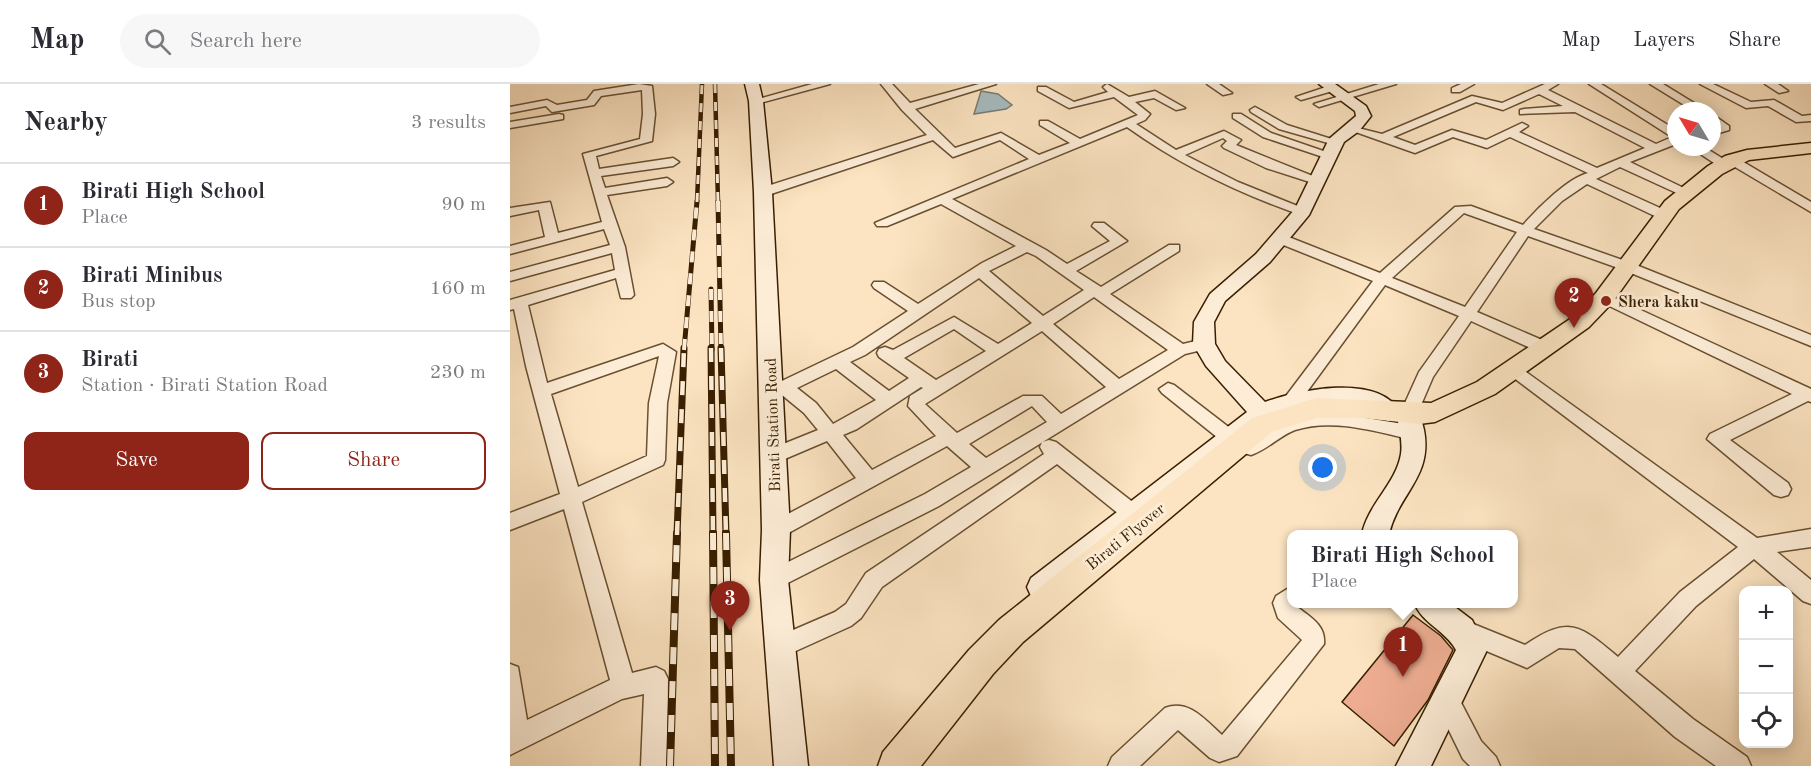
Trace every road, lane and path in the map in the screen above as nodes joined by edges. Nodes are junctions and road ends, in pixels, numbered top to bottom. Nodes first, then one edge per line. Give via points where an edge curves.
1 (825, 84) edge
2 (888, 84) edge
3 (991, 84) edge
4 (1104, 84) edge
5 (1212, 84) edge
6 (1391, 84) edge
7 (1469, 84) edge
8 (1553, 84) edge
9 (1594, 84) edge
10 (1657, 84) edge
11 (1706, 84) edge
12 (1770, 84) edge
13 (803, 87) edge
14 (1042, 89) dead end
15 (1334, 90) edge
16 (1533, 90) junction
17 (1783, 91) dead end
18 (754, 92) edge
19 (1116, 93) junction
20 (1227, 93) dead end
21 (1301, 97) dead end
22 (1476, 98) junction
23 (1127, 101) junction
24 (1687, 102) edge
25 (1319, 104) dead end
26 (906, 108) junction
27 (1180, 108) dead end
28 (1576, 108) junction
29 (510, 110) edge
30 (1255, 110) dead end
31 (1524, 112) dead end
32 (1237, 116) dead end
33 (559, 117) dead end
34 (1805, 119) edge
35 (1044, 123) dead end
36 (1128, 123) junction
37 (510, 125) edge
38 (1522, 126) dead end
39 (1811, 127) edge
40 (1354, 128) junction
41 (1667, 129) edge
42 (1510, 132) junction
43 (935, 136) junction
44 (1382, 139) junction
45 (1077, 142) junction
46 (1667, 143) edge
47 (1655, 148) junction
48 (1811, 148) edge
49 (1332, 149) junction
50 (1174, 155) junction
51 (1715, 156) edge
52 (1037, 159) junction
53 (673, 162) dead end
54 (1619, 162) junction
55 (1728, 162) junction
56 (596, 172) junction
57 (1590, 175) junction
58 (1319, 181) junction
59 (667, 182) dead end
60 (601, 192) junction
61 (763, 192) junction
62 (1686, 192) junction
63 (942, 199) junction
64 (1811, 208) edge
65 (1303, 211) junction
66 (510, 212) edge
67 (1664, 215) junction
68 (882, 223) dead end
69 (609, 224) junction
70 (1099, 226) dead end
71 (1525, 230) junction
72 (552, 238) junction
73 (1281, 239) junction
74 (1028, 246) junction
75 (618, 247) junction
76 (1174, 248) dead end
77 (510, 250) edge
78 (1626, 266) junction
79 (1067, 270) junction
80 (980, 271) junction
81 (622, 272) junction
82 (510, 277) edge
83 (1383, 278) junction
84 (879, 285) dead end
85 (1097, 291) junction
86 (626, 295) dead end
87 (1604, 297) junction
88 (515, 304) edge
89 (919, 312) junction
90 (1469, 313) junction
91 (1044, 322) junction
92 (1811, 341) edge
93 (871, 343) junction
94 (1204, 344) junction
95 (1543, 347) junction
96 (1180, 351) junction
97 (998, 352) junction
98 (892, 358) junction
99 (838, 362) junction
100 (1512, 368) junction
101 (929, 383) junction
102 (1119, 388) junction
103 (1168, 388) dead end
104 (778, 390) junction
105 (541, 391) junction
106 (1809, 395) edge
107 (888, 400) junction
108 (1292, 400) junction
109 (1262, 413) junction
110 (1392, 416) junction
111 (1059, 423) junction
112 (832, 434) junction
113 (1229, 436) junction
114 (1036, 437) junction
115 (952, 440) junction
116 (1058, 454) junction
117 (773, 456) junction
118 (985, 468) junction
119 (869, 480) junction
120 (1780, 489) dead end
121 (572, 498) junction
122 (1132, 513) junction
123 (510, 522) edge
124 (776, 530) junction
125 (1377, 530) edge
126 (1811, 538) edge
127 (1754, 548) junction
128 (774, 580) junction
129 (1809, 589) edge
130 (1287, 600) edge
131 (1435, 608) edge
132 (1461, 630) junction
133 (778, 648) junction
134 (1619, 672) junction
135 (510, 675) edge
136 (619, 688) junction
137 (1447, 702) junction
138 (514, 740) edge
139 (654, 766) edge
140 (790, 766) edge
141 (882, 766) edge
142 (897, 766) edge
143 (917, 766) edge
144 (1121, 766) edge
145 (1413, 766) edge
146 (1487, 766) edge
147 (1738, 766) edge

1 - 13 street
2 - 26 street
3 - 26 street
4 - 19 street
5 - 20 street
6 - 15 street
7 - 22 street via 1456,90
8 - 16 street
9 - 41 street
10 - 24 street
11 - 34 street via 1750,106 1770,102
12 - 17 street
13 - 18 street
14 - 19 street via 1073,106
15 - 21 street
15 - 25 street
15 - 40 street via 1361,109 1364,116
16 - 22 street via 1503,107
16 - 28 street
18 - 61 street, Birati Station Road
19 - 23 street
22 - 44 street via 1395,130
23 - 27 street via 1155,94
23 - 36 street via 1144,114
26 - 43 street
28 - 31 street
28 - 47 street
29 - 56 street via 548,103 554,109 590,103 598,93 647,86 647,140 590,153
30 - 49 street
32 - 49 street via 1267,135
33 - 37 street
34 - 39 street
35 - 45 street
36 - 45 street
36 - 50 street
38 - 42 street
40 - 44 street
40 - 49 street
42 - 44 street via 1483,144 1448,133 1415,148
42 - 57 street
43 - 52 street via 953,153 1001,136
43 - 61 street
45 - 52 street
46 - 47 street
47 - 54 street
48 - 55 main road via 1747,155
49 - 58 street
50 - 58 street via 1224,134 1235,140 1228,146
50 - 65 street via 1261,197
51 - 55 street
52 - 63 street
53 - 56 street
54 - 57 street
54 - 62 street
55 - 62 main road, Birati Flyover
55 - 64 street
56 - 60 street
57 - 67 street
57 - 71 street via 1555,199
58 - 65 street
59 - 60 street
60 - 69 street
61 - 104 street, Birati Station Road
62 - 67 main road, Birati Flyover
63 - 68 street
63 - 74 street
65 - 73 street
66 - 72 street via 545,205
67 - 78 main road, Birati Flyover
69 - 72 street
69 - 75 street
70 - 79 street via 1120,241
71 - 78 street
71 - 83 street via 1472,210 1460,210
71 - 90 street
72 - 77 street
73 - 83 street
73 - 94 street via 1217,298 1204,322
74 - 79 street
74 - 80 street
75 - 81 street
75 - 82 street
76 - 85 street
78 - 87 main road, Birati Flyover
78 - 92 street
79 - 85 street
80 - 89 street
80 - 91 street
81 - 86 street
81 - 88 street
83 - 90 street
83 - 108 street
84 - 89 street
85 - 91 street
85 - 96 street
87 - 95 main road, Birati Flyover via 1581,322
87 - 106 street
88 - 105 street
89 - 93 street
90 - 95 street
90 - 110 street via 1413,396
91 - 97 street
91 - 102 street
93 - 98 street
93 - 99 street
94 - 96 street
94 - 109 street via 1217,366
95 - 100 main road, Birati Flyover
96 - 102 street
97 - 98 street via 954,322
97 - 101 street
98 - 101 street
99 - 104 street
99 - 107 street
100 - 110 main road, Birati Flyover via 1486,388 1450,406 1428,413
100 - 127 street
101 - 107 street
101 - 115 street via 915,403
102 - 111 street
103 - 113 street
104 - 112 street via 810,408
104 - 117 street, Birati Station Road
105 - 121 street
105 - 121 street via 663,349 668,352 658,403 656,460
106 - 120 street via 1716,439
107 - 112 street
108 - 109 street
108 - 110 street via 1345,396 1364,399
109 - 113 street
110 - 125 street via 1415,452
110 - 142 main road, Birati Flyover via 1332,407 1300,411 1255,430 1011,631
110 - 143 street via 1323,417 1292,423 1263,438 1048,615 941,728
111 - 114 street
111 - 115 street via 1036,400 1029,400
112 - 117 street
112 - 119 street
113 - 122 street
114 - 116 street
114 - 118 street
115 - 118 street
115 - 119 street
116 - 122 street
116 - 133 street via 874,580 847,617
117 - 124 street, Birati Station Road
118 - 128 street via 932,500
119 - 124 street
121 - 123 street
121 - 136 street via 623,681
122 - 141 street via 1000,625
124 - 128 street, Birati Station Road
126 - 127 street
127 - 129 street
127 - 134 street via 1688,599
128 - 133 street, Birati Station Road
130 - 144 street via 1286,611 1314,635 1313,644 1228,747 1219,749 1184,718 1174,717
131 - 132 street
132 - 134 street via 1527,657 1557,635 1567,635 1582,641
132 - 137 street via 1472,650
133 - 140 street, Birati Station Road
134 - 147 street via 1684,728
135 - 138 street
136 - 138 street
136 - 139 street via 656,679
137 - 145 street
137 - 146 street via 1472,750

